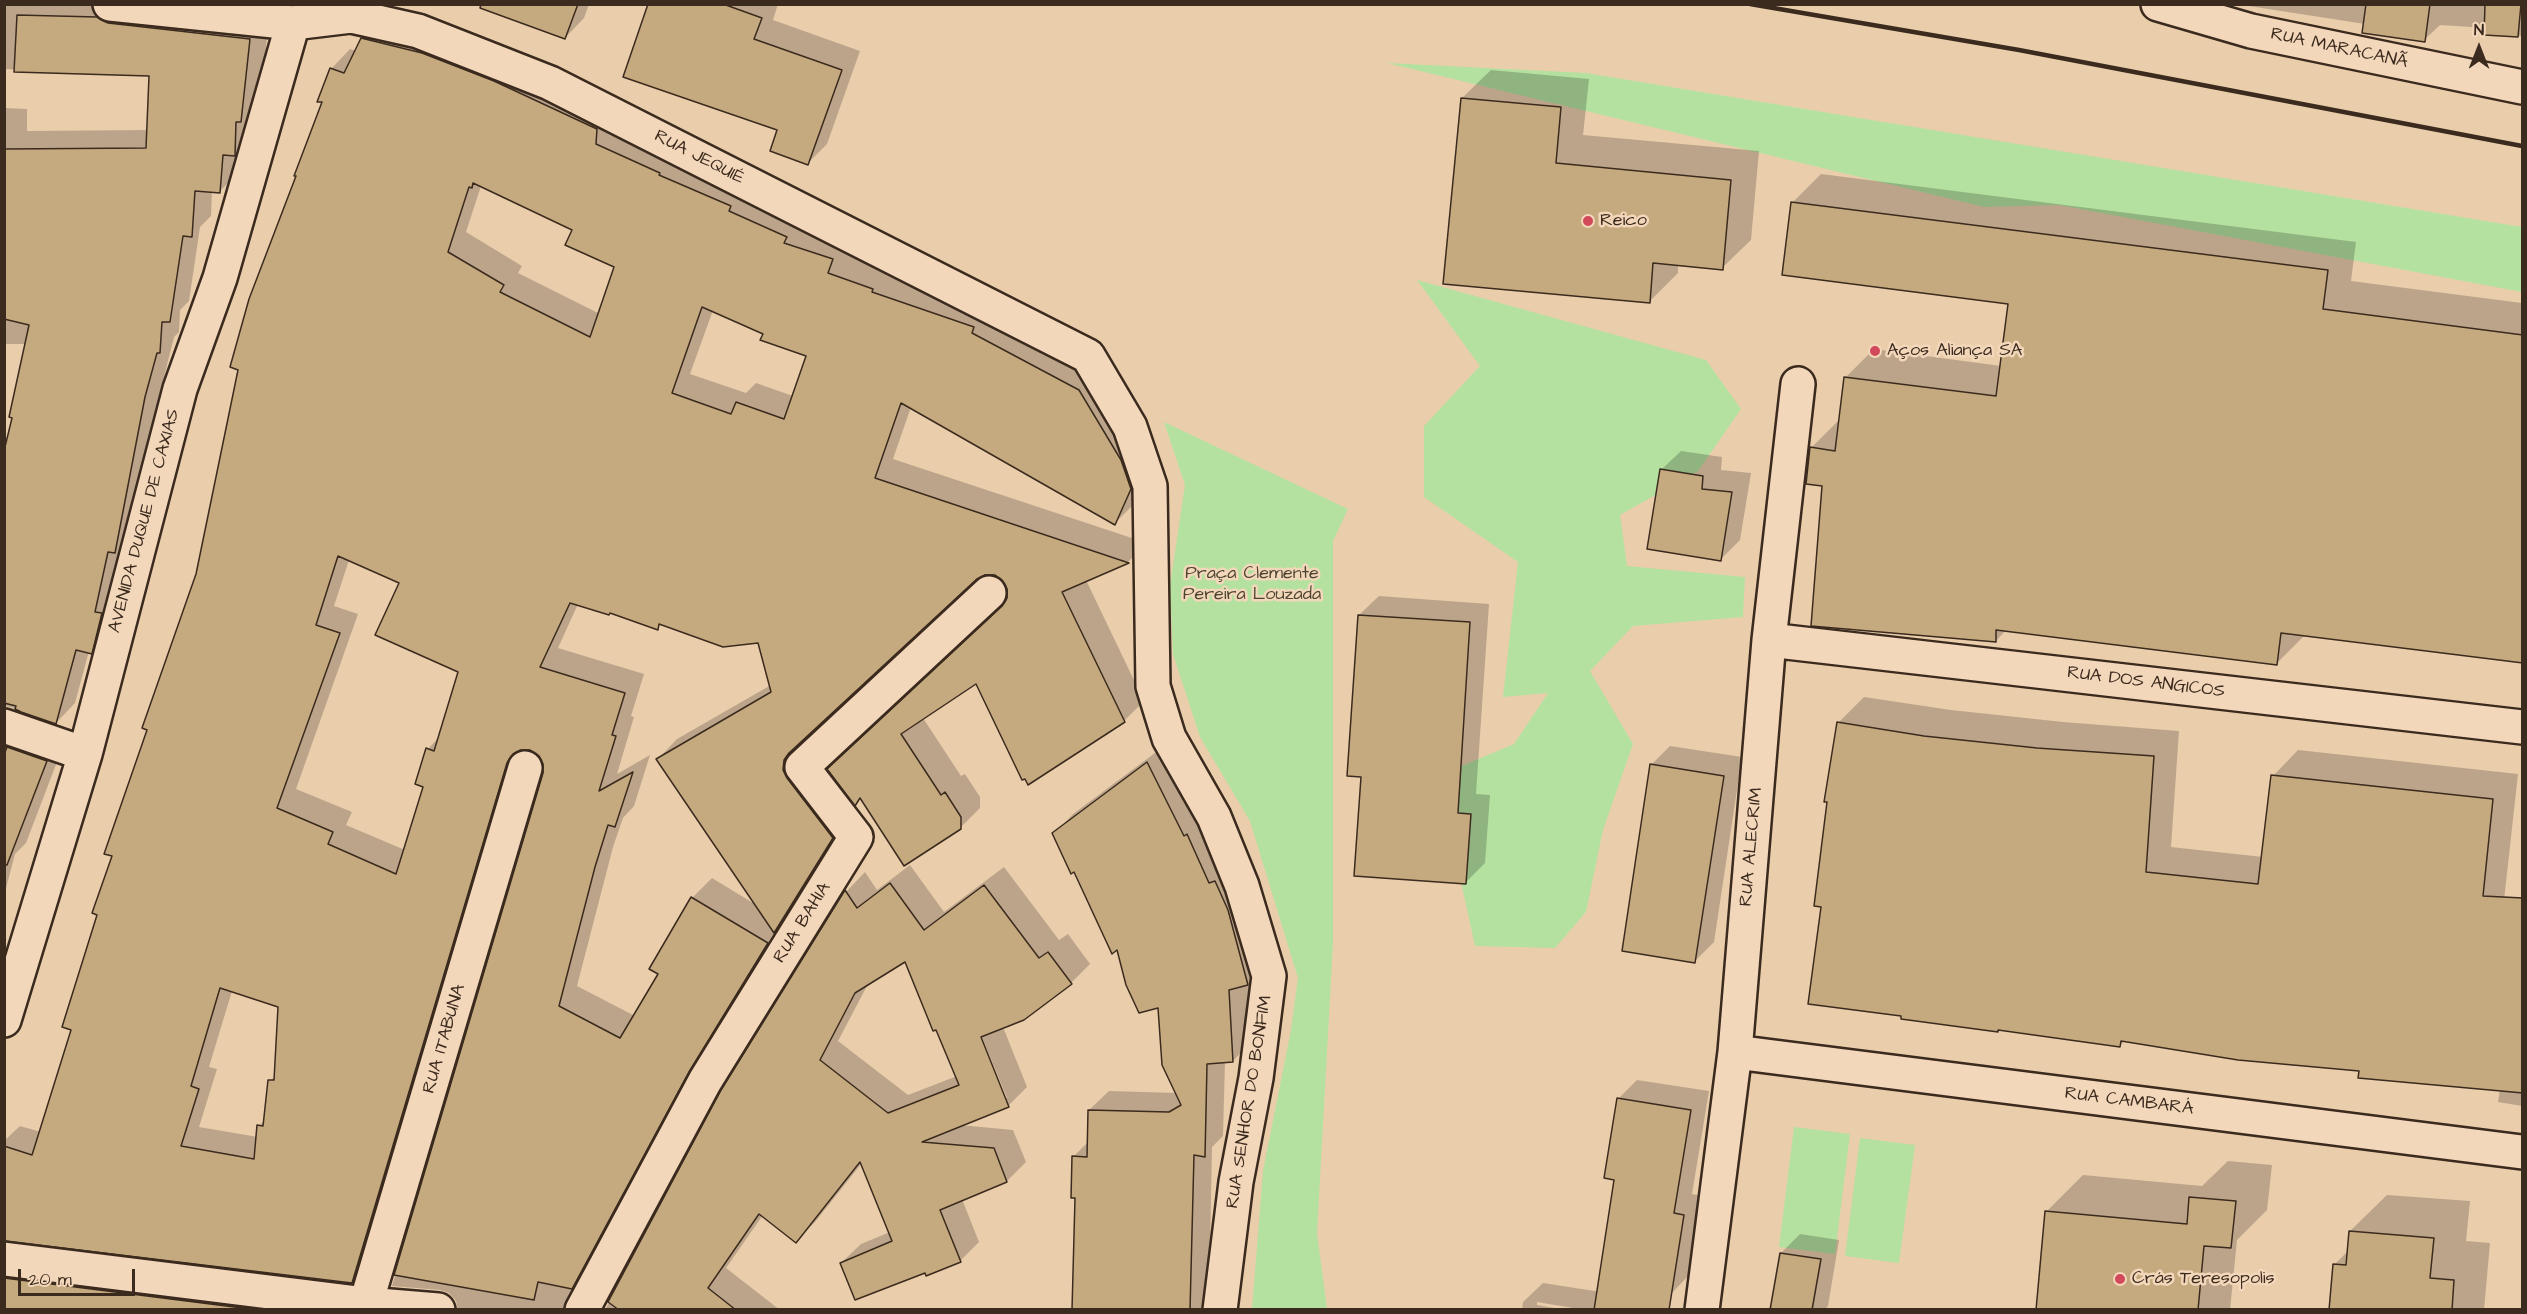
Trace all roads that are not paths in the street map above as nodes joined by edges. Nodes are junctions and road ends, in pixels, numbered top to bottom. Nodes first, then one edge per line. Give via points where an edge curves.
1 (110, 4) edge
2 (2158, 4) edge
3 (292, 23) junction
4 (2523, 87) edge
5 (1088, 356) joint
6 (1798, 384) dead end
7 (989, 593) dead end
8 (1769, 640) junction
9 (4, 726) edge
10 (2523, 727) edge
11 (85, 754) junction
12 (525, 768) dead end
13 (4, 1020) edge
14 (1735, 1052) junction
15 (2523, 1152) edge
16 (4, 1259) edge
17 (365, 1306) edge
18 (438, 1310) edge
19 (582, 1310) edge
20 (1220, 1310) edge
21 (1702, 1310) edge

1 - 3 street, RUA JEQUIÉ
2 - 4 street, RUA MARACANÃ via 2251,31
3 - 5 street, RUA JEQUIÉ via 351,16 418,31 550,83
3 - 11 street, AVENIDA DUQUE DE CAXIAS via 220,278 180,389
5 - 20 street, RUA SENHOR DO BONFIM via 1130,427 1150,486 1153,686 1168,738 1214,817 1242,886 1269,976
6 - 8 street, RUA ALECRIM
7 - 19 street, RUA BAHIA via 802,767 856,837 705,1082
8 - 10 street, RUA DOS ANGICOS
8 - 14 street, RUA ALECRIM
9 - 11 street
11 - 13 street, AVENIDA DUQUE DE CAXIAS
12 - 17 street, RUA ITABUNA
14 - 15 street, RUA CAMBARÁ
14 - 21 street, RUA ALECRIM
16 - 17 street
17 - 18 street

